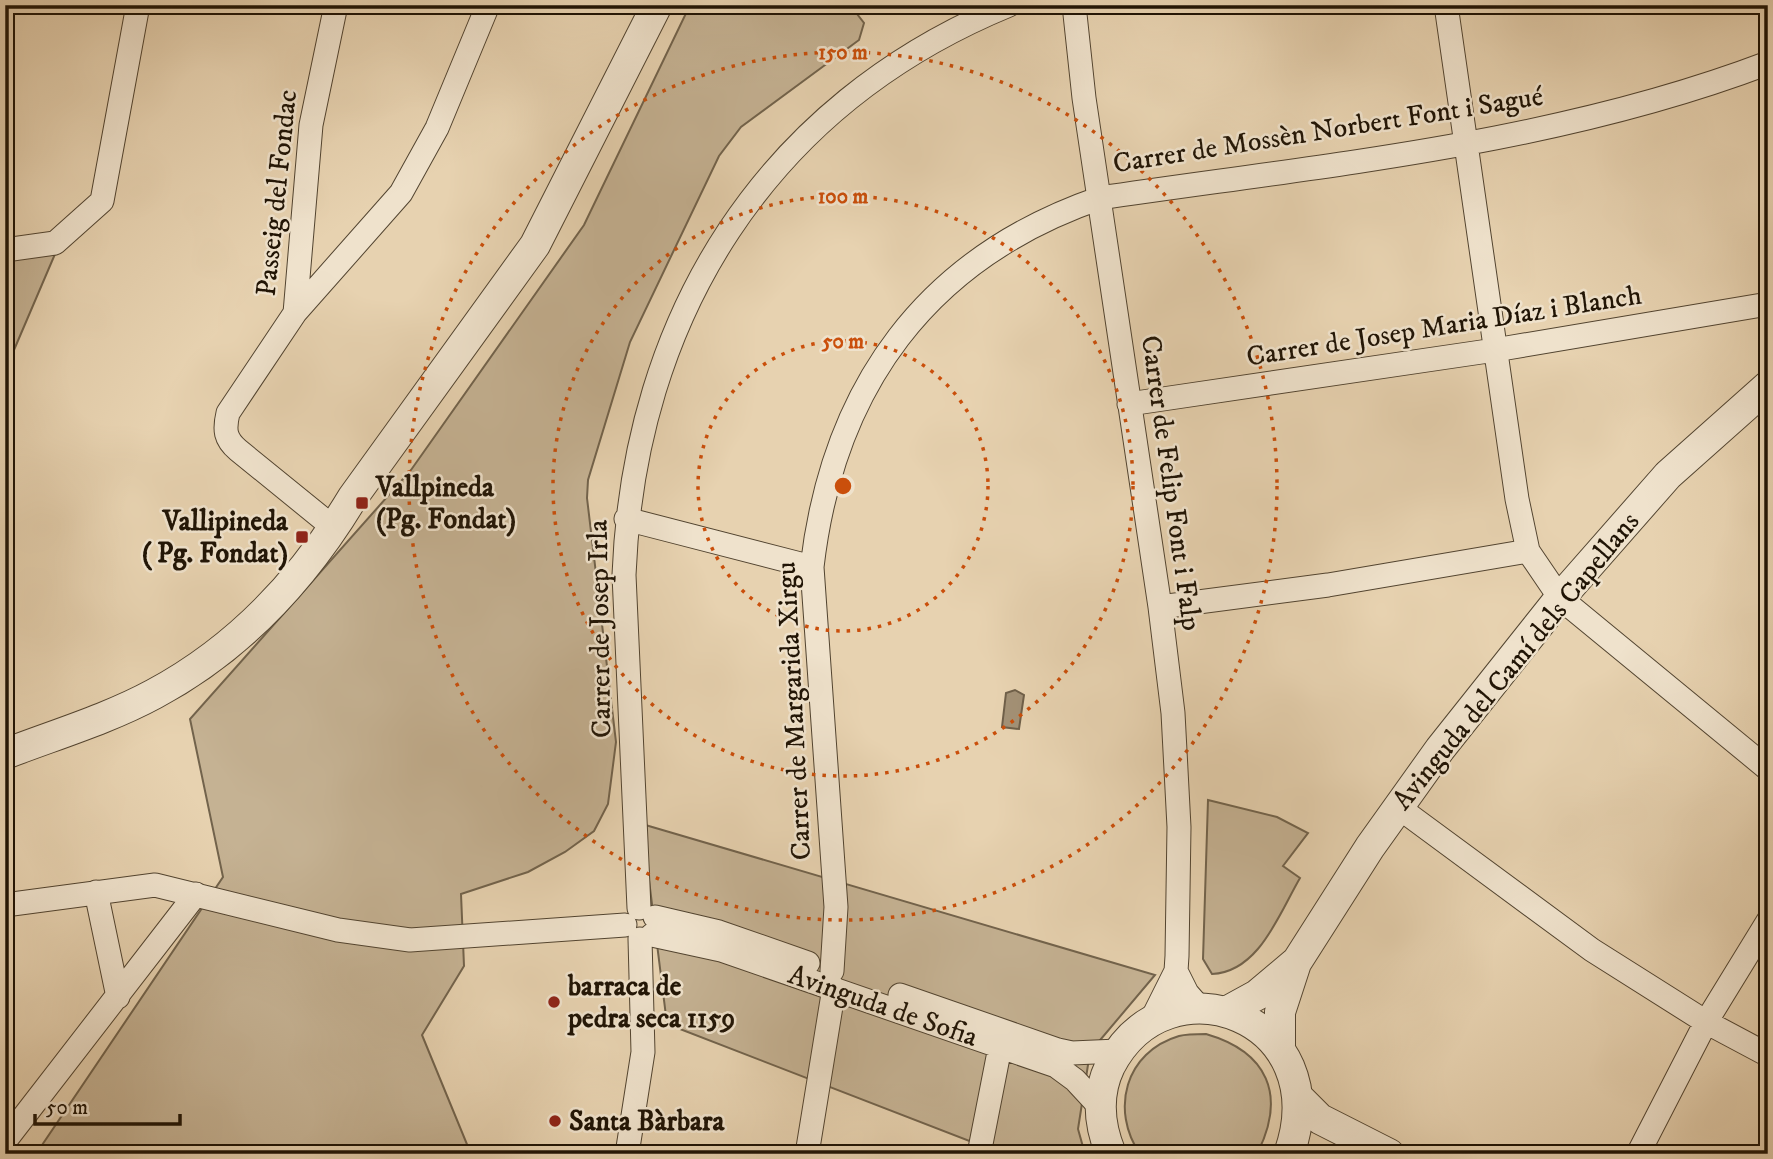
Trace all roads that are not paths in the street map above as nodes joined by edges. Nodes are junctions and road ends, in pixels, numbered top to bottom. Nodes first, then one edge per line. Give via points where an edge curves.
1 (138, 5) edge
2 (335, 5) edge
3 (488, 5) edge
4 (657, 5) edge
5 (1009, 5) edge
6 (1074, 5) edge
7 (1446, 5) edge
8 (1768, 64) edge
9 (1465, 144) junction
10 (1100, 198) junction
11 (5, 250) edge
12 (1768, 304) edge
13 (295, 313) junction
14 (1495, 349) junction
15 (1768, 386) edge
16 (1129, 404) junction
17 (626, 519) junction
18 (334, 528) junction
19 (1528, 551) junction
20 (811, 567) junction
21 (1560, 598) junction
22 (1160, 607) junction
23 (5, 754) edge
24 (1768, 769) edge
25 (1398, 807) junction
26 (96, 892) junction
27 (196, 894) junction
28 (5, 905) edge
29 (1768, 921) edge
30 (642, 925) junction
31 (1296, 963) junction
32 (1176, 971) junction
33 (833, 980) junction
34 (118, 997) junction
35 (1214, 1010) junction
36 (1151, 1021) junction
37 (1706, 1022) junction
38 (1000, 1047) junction
39 (1280, 1048) junction
40 (1118, 1051) junction
41 (1768, 1055) edge
42 (1299, 1098) junction
43 (1100, 1107) junction
44 (5, 1141) edge
45 (627, 1154) edge
46 (807, 1154) edge
47 (979, 1154) edge
48 (1111, 1154) edge
49 (1289, 1154) edge
50 (1389, 1154) edge
51 (1638, 1154) edge

1 - 11 street via 102,201 55,243
2 - 13 street, Passeig del Fondac via 311,125
3 - 13 street via 437,128 401,193
4 - 18 street via 535,245
5 - 17 street, Carrer de Josep Irla via 932,42 882,73 793,150 738,217 690,296 665,354 638,445
6 - 10 street, Carrer de Felip Font i Falp
7 - 9 street
8 - 9 street, Carrer de Mossèn Norbert Font i Sagué via 1635,106
9 - 10 street, Carrer de Mossèn Norbert Font i Sagué
9 - 14 street
10 - 16 street, Carrer de Felip Font i Falp
10 - 20 street, Carrer de Margarida Xirgu via 1063,210 985,256 925,304 894,342 842,434 818,512
12 - 14 street, Carrer de Josep Maria Díaz i Blanch
13 - 18 street, Passeig del Fondac via 228,413 225,427 228,441
14 - 16 street, Carrer de Josep Maria Díaz i Blanch
14 - 19 street
15 - 21 street, Avinguda del Camí dels Capellans via 1668,475
16 - 22 street, Carrer de Felip Font i Falp
17 - 20 street
17 - 30 street, Carrer de Josep Irla via 624,575
18 - 23 street via 282,596 227,648 152,695
19 - 21 street
19 - 22 street
20 - 33 street, Carrer de Margarida Xirgu via 836,907
21 - 24 street
21 - 25 street, Avinguda del Camí dels Capellans
22 - 32 street, Carrer de Felip Font i Falp via 1179,827
25 - 31 street, Avinguda del Camí dels Capellans
25 - 37 street via 1592,950
26 - 27 street, Avinguda de Sofia via 155,886
26 - 28 street, Avinguda de Sofia
26 - 34 street
27 - 30 street, Avinguda de Sofia via 338,930 410,940
27 - 34 street
29 - 37 street
30 - 33 street, Avinguda de Sofia
30 - 45 street, Carrer de Josep Irla via 643,1052
31 - 35 street, Avinguda del Camí dels Capellans via 1258,995
31 - 39 street, Avinguda del Camí dels Capellans via 1280,1012
32 - 35 street via 1187,993
32 - 36 street, Carrer de Felip Font i Falp
33 - 38 street, Avinguda de Sofia
33 - 40 street, Avinguda de Sofia via 1058,1050
33 - 46 street, Carrer de Margarida Xirgu
34 - 44 street
35 - 36 street, Avinguda del Camí dels Capellans via 1176,1011
35 - 39 street via 1256,1026
36 - 40 street
37 - 41 street
37 - 51 street
38 - 43 street, Avinguda de Sofia via 1056,1066
38 - 47 street
39 - 42 street via 1293,1072
40 - 43 street via 1104,1078
42 - 49 street via 1298,1127
42 - 50 street via 1320,1119
43 - 48 street via 1103,1136

